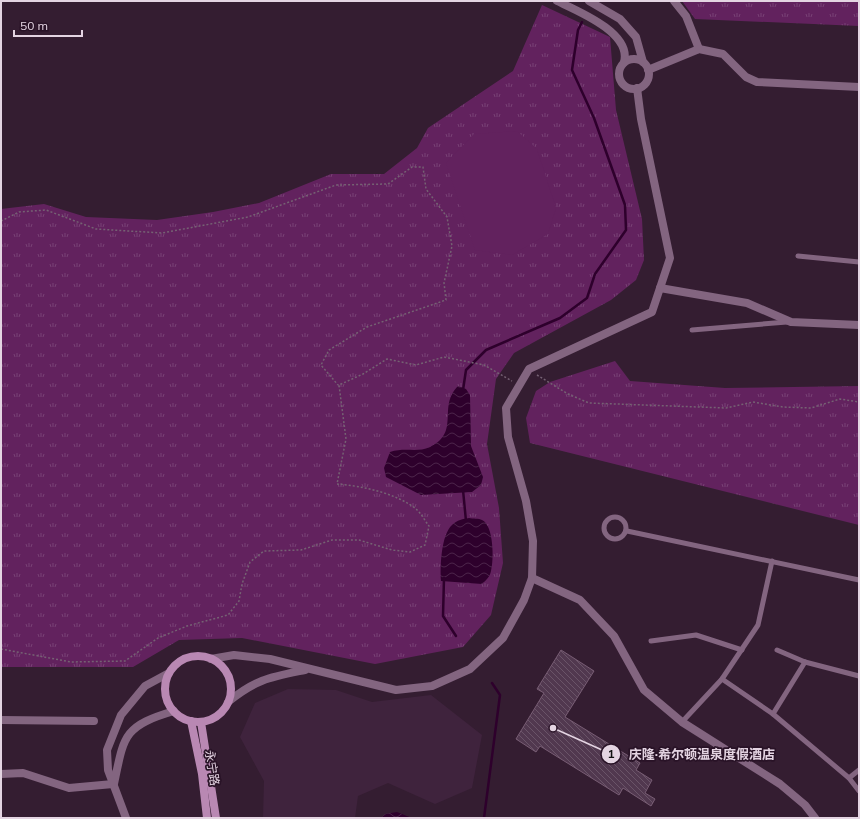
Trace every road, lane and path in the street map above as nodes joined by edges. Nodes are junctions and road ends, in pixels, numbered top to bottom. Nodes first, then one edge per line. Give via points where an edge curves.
1 (557, 1) edge
2 (589, 1) edge
3 (674, 1) edge
4 (699, 49) junction
5 (624, 62) junction
6 (643, 62) junction
7 (648, 70) junction
8 (859, 87) edge
9 (637, 88) junction
10 (1, 221) edge
11 (798, 256) dead end
12 (859, 262) edge
13 (660, 288) junction
14 (791, 322) junction
15 (859, 325) edge
16 (692, 330) dead end
17 (529, 369) junction
18 (339, 385) junction
19 (519, 386) junction
20 (859, 402) edge
21 (627, 531) junction
22 (772, 561) junction
23 (532, 578) junction
24 (859, 580) edge
25 (651, 641) dead end
26 (1, 649) edge
27 (742, 650) junction
28 (777, 650) dead end
29 (211, 659) junction
30 (805, 662) junction
31 (306, 670) junction
32 (169, 673) junction
33 (859, 676) edge
34 (722, 679) junction
35 (228, 702) junction
36 (174, 711) junction
37 (773, 714) junction
38 (1, 720) edge
39 (94, 721) dead end
40 (192, 721) junction
41 (201, 722) junction
42 (682, 722) junction
43 (859, 770) edge
44 (1, 774) edge
45 (849, 778) junction
46 (114, 784) junction
47 (859, 791) edge
48 (126, 818) edge
49 (206, 818) edge
50 (216, 818) edge
51 (815, 818) edge

1 - 5 street via 614,34 622,44
2 - 6 street via 620,19 636,37
3 - 4 street via 686,16
4 - 7 street
4 - 8 street via 723,54 746,77 757,82
5 - 6 street via 634,59
5 - 9 street via 619,70 620,80 627,87
6 - 7 street
7 - 9 street via 649,75 645,84
9 - 13 street via 640,118 670,258
10 - 18 path via 19,212 46,210 96,229 162,234 248,218 336,185 388,184 412,167 423,167 426,189 447,217 452,246 444,283 446,300 367,327 329,350 321,365
11 - 12 lane
13 - 14 street via 747,303
13 - 17 street via 652,312
14 - 15 street
14 - 16 lane
17 - 19 street
17 - 20 path via 568,394 589,403 726,408 753,402 811,408 840,399
18 - 19 path via 364,374 387,358 416,365 444,357 480,364
18 - 26 path via 346,439 337,484 364,487 393,496 417,509 428,526 425,545 410,552 392,550 359,540 332,540 301,550 264,551 250,562 239,601 228,615 187,626 158,638 125,661 71,662
19 - 23 street via 506,408 508,437 526,501 533,541
21 - 21 lane via 624,520 617,517 610,518 604,528 606,535 612,539 623,537
21 - 22 lane
22 - 24 lane
22 - 27 lane via 758,625
23 - 31 street via 524,600 503,638 470,669 432,686 396,690
23 - 42 street via 580,600 614,636 644,690
25 - 27 lane via 696,635
27 - 34 lane
28 - 30 lane
29 - 31 street via 234,655 270,660
29 - 32 main road via 192,657 183,660
29 - 35 main road via 226,672 230,682
30 - 33 lane
30 - 37 lane
31 - 35 street via 266,678 246,687
32 - 36 main road via 166,693
32 - 46 street via 145,686 121,715 107,750 108,770
34 - 37 lane
34 - 42 lane
35 - 41 main road via 217,716
36 - 40 main road via 182,718
36 - 46 street via 141,723 127,734 121,749
37 - 45 lane
38 - 39 street
40 - 41 main road
40 - 49 main road, 永宁路 via 202,774
41 - 50 main road, 永宁路
42 - 51 street via 780,784 805,805
43 - 45 lane
44 - 46 street via 22,773 69,788
45 - 47 lane
46 - 48 street

